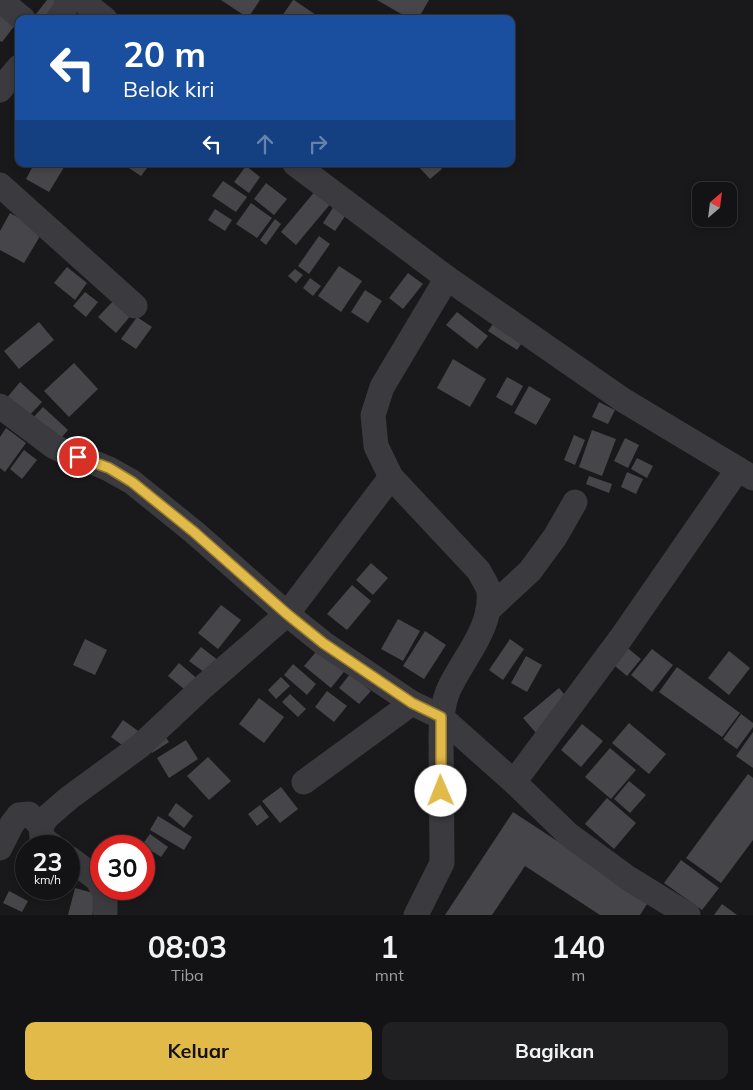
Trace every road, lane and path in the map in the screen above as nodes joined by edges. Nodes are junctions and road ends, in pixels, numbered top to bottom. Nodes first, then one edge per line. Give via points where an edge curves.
1 (0, 0) edge
2 (69, 0) edge
3 (80, 0) edge
4 (18, 15) edge
5 (61, 15) edge
6 (100, 15) edge
7 (15, 72) edge
8 (0, 90) edge
9 (299, 167) edge
10 (0, 185) edge
11 (447, 278) junction
12 (135, 306) dead end
13 (0, 406) edge
14 (745, 473) edge
15 (391, 478) junction
16 (575, 502) dead end
17 (488, 610) junction
18 (287, 614) junction
19 (412, 703) junction
20 (441, 717) junction
21 (304, 782) dead end
22 (514, 782) junction
23 (46, 835) edge
24 (47, 835) edge
25 (0, 848) edge
26 (105, 900) edge
27 (105, 915) edge
28 (416, 915) edge
29 (688, 915) edge

1 - 4 street
2 - 5 street
3 - 6 street
7 - 8 street
9 - 11 street
10 - 12 street
11 - 14 street via 623,400
11 - 15 street via 382,387 374,415 376,446
13 - 18 street via 53,446 109,468 132,482
14 - 22 street
15 - 17 street via 479,571 489,590
15 - 18 street
16 - 17 street via 530,571
17 - 20 street via 479,637 449,690
18 - 19 street via 323,643
18 - 24 street via 140,746 47,816
19 - 20 street
19 - 21 street
20 - 22 street
20 - 28 street via 442,863
22 - 29 street via 568,834 628,878
23 - 25 street via 29,814 19,815
26 - 27 street

